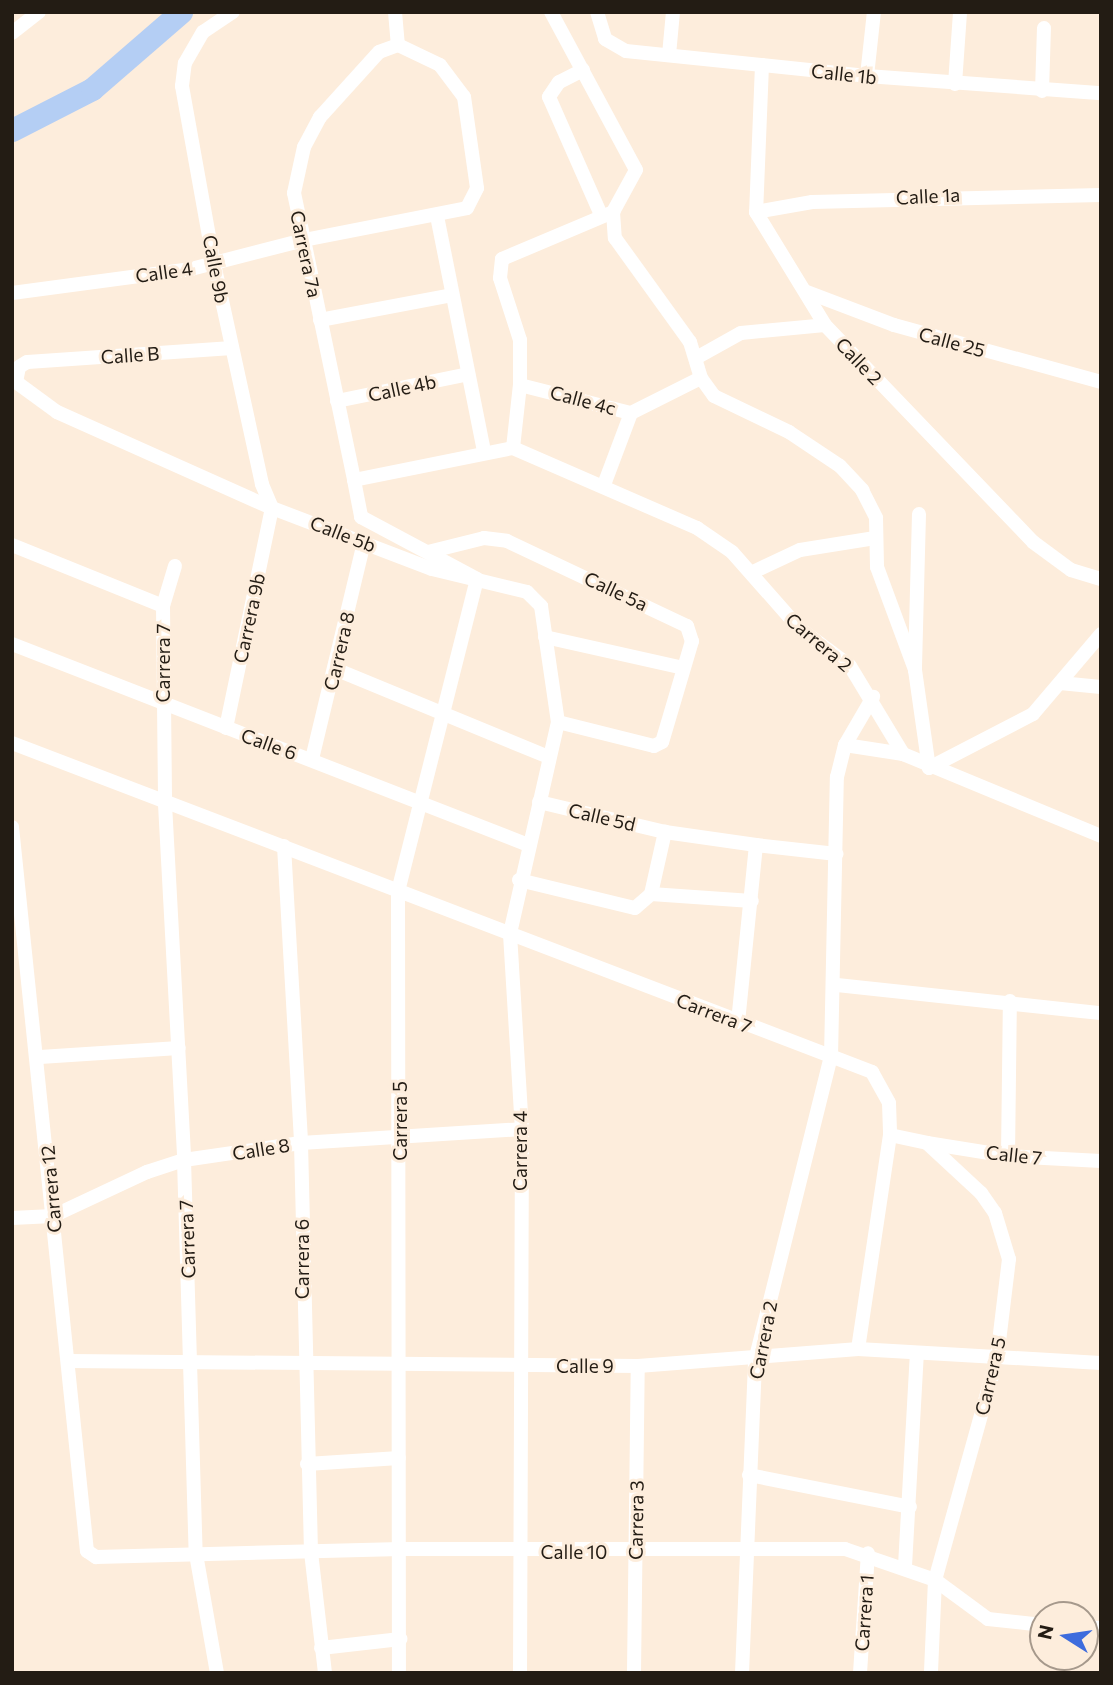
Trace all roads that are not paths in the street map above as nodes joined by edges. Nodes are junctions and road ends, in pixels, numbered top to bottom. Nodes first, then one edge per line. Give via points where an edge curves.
1 (39, 12) edge
2 (233, 12) edge
3 (395, 12) edge
4 (551, 12) edge
5 (597, 12) edge
6 (673, 12) edge
7 (874, 12) edge
8 (960, 12) edge
9 (1044, 28) dead end
10 (12, 33) edge
11 (398, 45) junction
12 (669, 55) junction
13 (762, 65) junction
14 (583, 70) junction
15 (867, 76) junction
16 (955, 84) junction
17 (1042, 91) junction
18 (1101, 93) edge
19 (1101, 195) edge
20 (756, 212) junction
21 (607, 214) junction
22 (437, 216) junction
23 (304, 240) junction
24 (214, 264) junction
25 (807, 292) junction
26 (12, 293) edge
27 (452, 295) junction
28 (320, 320) junction
29 (825, 325) junction
30 (232, 348) junction
31 (696, 358) junction
32 (27, 362) joint
33 (468, 374) junction
34 (701, 378) junction
35 (1101, 382) edge
36 (520, 385) junction
37 (337, 401) junction
38 (631, 413) junction
39 (513, 447) junction
40 (484, 451) junction
41 (354, 480) junction
42 (604, 485) junction
43 (272, 508) junction
44 (919, 514) dead end
45 (875, 538) junction
46 (364, 542) junction
47 (12, 545) edge
48 (428, 552) junction
49 (175, 566) dead end
50 (753, 572) junction
51 (477, 579) junction
52 (1101, 579) edge
53 (163, 606) junction
54 (1101, 634) edge
55 (545, 637) junction
56 (12, 644) edge
57 (684, 668) junction
58 (335, 669) junction
59 (915, 670) junction
60 (1060, 683) junction
61 (1101, 687) edge
62 (873, 697) junction
63 (163, 704) junction
64 (443, 715) junction
65 (558, 722) junction
66 (226, 728) junction
67 (12, 743) edge
68 (845, 745) junction
69 (903, 754) junction
70 (548, 758) junction
71 (312, 759) junction
72 (929, 768) junction
73 (539, 802) junction
74 (417, 803) junction
75 (165, 804) junction
76 (12, 827) edge
77 (665, 832) junction
78 (1101, 836) edge
79 (526, 844) junction
80 (756, 845) junction
81 (284, 846) junction
82 (836, 854) junction
83 (519, 880) junction
84 (398, 891) junction
85 (651, 894) junction
86 (752, 901) junction
87 (510, 934) junction
88 (836, 985) junction
89 (1010, 1001) junction
90 (1101, 1013) edge
91 (738, 1023) junction
92 (179, 1048) junction
93 (40, 1057) junction
94 (831, 1057) junction
95 (522, 1129) junction
96 (890, 1135) junction
97 (401, 1138) junction
98 (301, 1143) junction
99 (927, 1143) junction
100 (1008, 1156) junction
101 (184, 1160) junction
102 (1101, 1161) edge
103 (53, 1216) junction
104 (12, 1218) edge
105 (858, 1349) junction
106 (917, 1353) junction
107 (997, 1358) junction
108 (69, 1361) junction
109 (755, 1361) junction
110 (1101, 1363) edge
111 (303, 1364) junction
112 (398, 1364) junction
113 (191, 1365) junction
114 (518, 1366) junction
115 (638, 1366) junction
116 (399, 1458) junction
117 (307, 1464) junction
118 (748, 1475) junction
119 (910, 1507) junction
120 (401, 1549) junction
121 (747, 1549) junction
122 (87, 1551) joint
123 (311, 1552) junction
124 (520, 1552) junction
125 (635, 1553) junction
126 (868, 1553) junction
127 (196, 1554) junction
128 (905, 1566) junction
129 (935, 1580) junction
130 (1029, 1623) edge
131 (400, 1639) junction
132 (321, 1648) junction
133 (217, 1673) edge
134 (325, 1673) edge
135 (399, 1673) edge
136 (520, 1673) edge
137 (634, 1673) edge
138 (742, 1673) edge
139 (860, 1673) edge
140 (930, 1673) edge

1 - 10 street
2 - 24 street, Calle 9b via 203,32 185,63 182,86
3 - 11 street
4 - 14 street
5 - 12 street, Calle 1b via 612,46
6 - 12 street
7 - 15 street
8 - 16 street
9 - 17 street
11 - 22 street via 440,65 464,97 473,139 474,201
11 - 23 street, Carrera 7a via 365,65 320,117 304,147 294,193
12 - 13 street, Calle 1b
13 - 15 street, Calle 1b
13 - 20 street
14 - 21 street via 636,170
14 - 21 street via 559,82 549,97
15 - 16 street, Calle 1b
16 - 17 street, Calle 1b
17 - 18 street, Calle 1b
19 - 20 street, Calle 1a via 891,198
20 - 25 street, Calle 2
21 - 31 street via 615,238
21 - 36 street via 502,259 500,278 520,340
22 - 23 street, Calle 4
22 - 27 street
23 - 24 street, Calle 4
23 - 28 street, Carrera 7a
24 - 26 street, Calle 4
24 - 30 street, Calle 9b
25 - 29 street, Calle 2
25 - 35 street, Calle 25 via 894,325
27 - 28 street
27 - 33 street
28 - 37 street, Carrera 7a
29 - 31 street via 741,333
29 - 52 street, Calle 2 via 1033,542 1071,570
30 - 32 street, Calle B
30 - 43 street, Calle 9b via 262,484
31 - 34 street
32 - 43 street, Calle 5b via 19,366 16,382 57,412
33 - 37 street, Calle 4b
33 - 40 street
34 - 38 street
34 - 45 street via 713,396 789,432 841,466 872,505
36 - 38 street, Calle 4c
36 - 39 street
37 - 41 street, Carrera 7a
38 - 42 street, Calle 4c
39 - 40 street
39 - 42 street, Carrera 2
40 - 41 street
41 - 48 street, Carrera 7a via 361,517 368,524
42 - 50 street, Carrera 2 via 696,528
43 - 46 street, Calle 5b
43 - 66 street, Carrera 9b
44 - 59 street
45 - 50 street via 800,550
45 - 59 street via 881,579
46 - 51 street, Calle 5b
46 - 58 street, Carrera 8
47 - 53 street
48 - 51 street, Carrera 7a
48 - 57 street, Calle 5a via 491,537 518,546 680,621 692,641
49 - 53 street, Carrera 7
50 - 62 street, Carrera 2 via 784,612 850,666
51 - 55 street, Calle 5b via 534,597
51 - 64 street, Carrera 5
53 - 63 street, Carrera 7
54 - 60 street
55 - 57 street
55 - 65 street, Carrera 4
56 - 63 street, Calle 6
57 - 65 street, Calle 5a via 662,742 654,746
58 - 64 street
58 - 71 street, Carrera 8
59 - 72 street
60 - 61 street
60 - 72 street via 1013,730
62 - 68 street, Carrera 2
62 - 69 street, Carrera 2
63 - 66 street, Calle 6
63 - 75 street, Carrera 7
64 - 70 street
64 - 74 street, Carrera 5
65 - 70 street, Carrera 4
66 - 71 street, Calle 6
67 - 75 street, Carrera 7
68 - 69 street
68 - 82 street, Carrera 2 via 837,777
69 - 72 street
70 - 73 street, Carrera 4
71 - 74 street, Calle 6
72 - 78 street
73 - 77 street, Calle 5d
73 - 79 street, Carrera 4
74 - 79 street, Calle 6
74 - 84 street, Carrera 5
75 - 81 street, Carrera 7
75 - 92 street, Carrera 7
76 - 93 street, Carrera 12
77 - 80 street, Calle 5d
77 - 85 street
79 - 83 street, Carrera 4
80 - 82 street, Calle 5d
80 - 86 street
81 - 84 street, Carrera 7
81 - 98 street, Carrera 6
82 - 88 street, Carrera 2
83 - 85 street via 635,908
83 - 87 street, Carrera 4
84 - 87 street, Carrera 7
84 - 97 street, Carrera 5
85 - 86 street
86 - 91 street
87 - 91 street, Carrera 7
87 - 95 street, Carrera 4
88 - 89 street
88 - 94 street, Carrera 2
89 - 90 street
89 - 100 street
91 - 94 street, Carrera 7
92 - 93 street
92 - 101 street, Carrera 7
93 - 103 street, Carrera 12
94 - 96 street, Carrera 7 via 872,1072 883,1083
94 - 109 street, Carrera 2
95 - 97 street, Calle 8
95 - 114 street, Carrera 4
96 - 99 street
96 - 105 street
97 - 98 street, Calle 8
97 - 112 street, Carrera 5
98 - 101 street, Calle 8
98 - 111 street, Carrera 6
99 - 100 street, Calle 7
99 - 107 street, Carrera 5 via 981,1193 1003,1234 1009,1259
100 - 102 street, Calle 7
101 - 103 street, Calle 8 via 146,1172
101 - 113 street, Carrera 7
103 - 104 street, Calle 8
103 - 108 street, Carrera 12
105 - 106 street, Calle 9
105 - 109 street, Calle 9
106 - 107 street, Calle 9
106 - 119 street
107 - 110 street, Calle 9
107 - 129 street, Carrera 5
108 - 113 street, Calle 9
108 - 122 street, Carrera 12
109 - 115 street, Calle 9
109 - 118 street, Carrera 2
111 - 112 street, Calle 9
111 - 113 street, Calle 9
111 - 117 street, Carrera 6
112 - 114 street, Calle 9
112 - 116 street, Carrera 5
113 - 127 street, Carrera 7
114 - 115 street, Calle 9
114 - 124 street, Carrera 4
115 - 125 street, Carrera 3
116 - 117 street
116 - 120 street, Carrera 5
117 - 123 street, Carrera 6
118 - 119 street
118 - 121 street, Carrera 2
119 - 128 street
120 - 123 street, Calle 10
120 - 124 street, Calle 10
120 - 131 street, Carrera 5
121 - 125 street, Calle 10
121 - 126 street, Calle 10
121 - 138 street, Carrera 2
122 - 127 street, Calle 10 via 96,1557
123 - 127 street, Calle 10
123 - 132 street, Carrera 6
124 - 125 street, Calle 10
124 - 136 street, Carrera 4
125 - 137 street, Carrera 3
126 - 128 street, Calle 10
126 - 139 street, Carrera 1
127 - 133 street, Carrera 7
128 - 129 street, Calle 10
129 - 130 street, Calle 10 via 988,1619
129 - 140 street, Carrera 5
131 - 132 street
131 - 135 street, Carrera 5
132 - 134 street, Carrera 6

